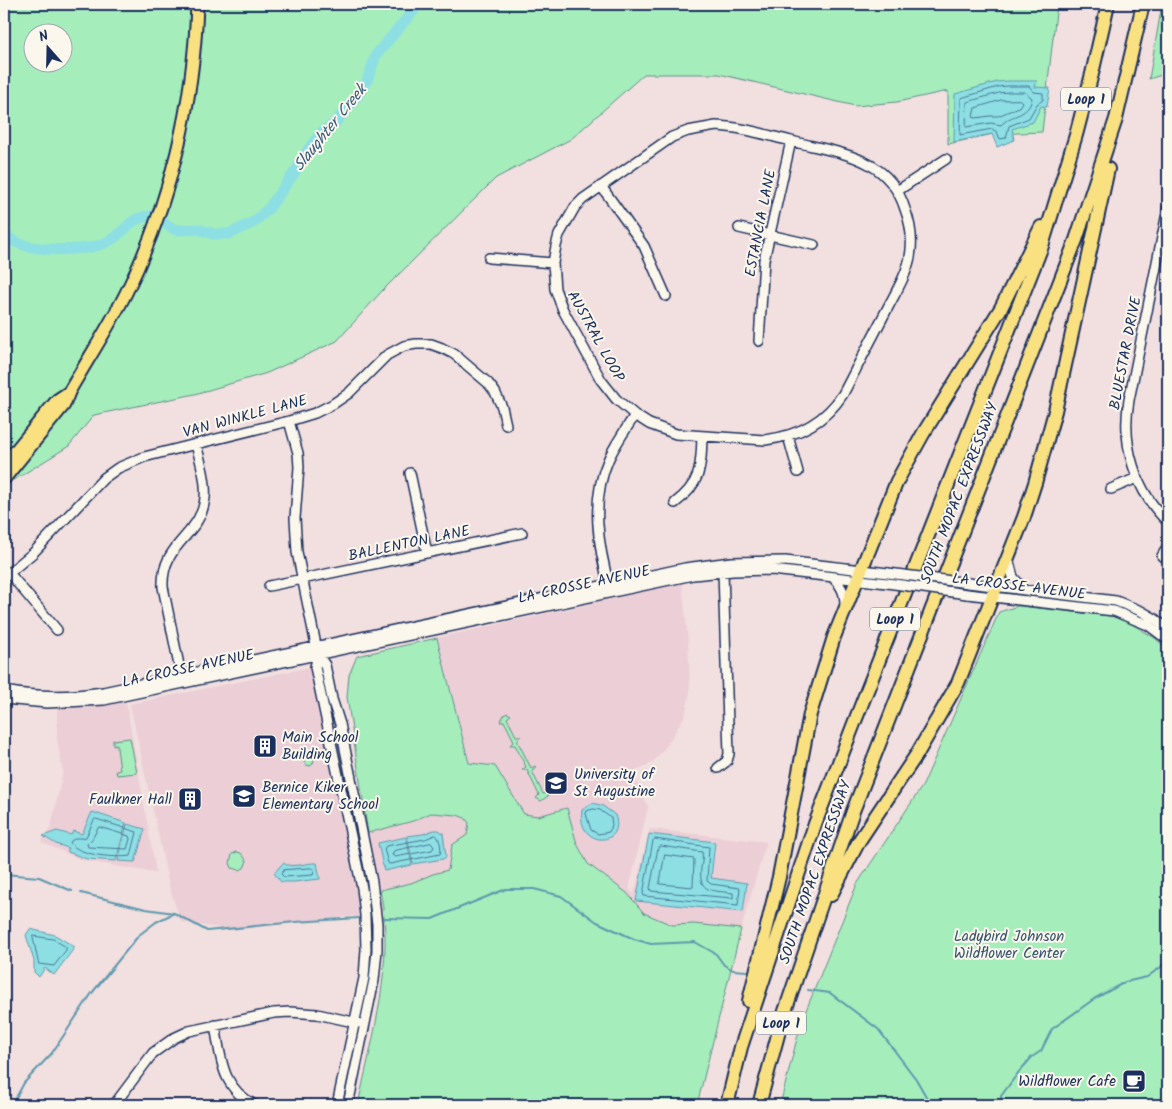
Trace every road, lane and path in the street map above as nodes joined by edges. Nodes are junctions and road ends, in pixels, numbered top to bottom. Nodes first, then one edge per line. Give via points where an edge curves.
1 (197, 4) edge
2 (1108, 4) edge
3 (1143, 4) edge
4 (1116, 119) junction
5 (791, 141) junction
6 (946, 159) dead end
7 (601, 186) junction
8 (897, 191) junction
9 (1058, 194) junction
10 (1168, 208) edge
11 (739, 228) dead end
12 (770, 235) junction
13 (1165, 240) edge
14 (814, 245) dead end
15 (489, 258) dead end
16 (552, 263) junction
17 (666, 296) dead end
18 (760, 340) dead end
19 (69, 392) junction
20 (635, 415) junction
21 (289, 421) junction
22 (506, 425) dead end
23 (788, 436) junction
24 (702, 437) junction
25 (196, 444) junction
26 (4, 462) edge
27 (798, 472) dead end
28 (410, 473) dead end
29 (1137, 478) junction
30 (4, 479) edge
31 (1111, 489) dead end
32 (675, 503) dead end
33 (1168, 522) edge
34 (522, 533) dead end
35 (1168, 546) edge
36 (427, 553) junction
37 (1008, 556) junction
38 (1162, 556) dead end
39 (724, 572) junction
40 (6, 575) edge
41 (861, 575) junction
42 (832, 577) junction
43 (302, 580) junction
44 (269, 586) dead end
45 (610, 588) junction
46 (1023, 589) junction
47 (994, 591) junction
48 (844, 614) junction
49 (57, 630) dead end
50 (1168, 636) edge
51 (318, 651) junction
52 (182, 679) junction
53 (4, 691) edge
54 (4, 698) edge
55 (47, 699) junction
56 (718, 768) dead end
57 (808, 942) junction
58 (354, 1022) junction
59 (215, 1025) junction
60 (366, 1025) junction
61 (741, 1047) junction
62 (114, 1105) edge
63 (255, 1105) edge
64 (337, 1105) edge
65 (348, 1105) edge
66 (727, 1105) edge
67 (759, 1105) edge

1 - 19 main road via 194,53 184,119 158,216 126,293
2 - 9 highway, SOUTH MOPAC EXPRESSWAY / Loop 1 via 1090,83
3 - 4 highway, SOUTH MOPAC EXPRESSWAY / Loop 1
4 - 37 highway via 1055,411 1035,482
4 - 57 highway, SOUTH MOPAC EXPRESSWAY / Loop 1 via 1076,240 873,757
5 - 7 street, AUSTRAL LOOP via 728,127 688,131 656,147
5 - 8 street, AUSTRAL LOOP via 844,153 866,162 885,176
5 - 12 street, ESTANCIA LANE
6 - 8 street
7 - 16 street, AUSTRAL LOOP via 568,216
7 - 17 street via 644,246
8 - 23 street, AUSTRAL LOOP via 911,232 910,258 904,276 838,402 811,426
9 - 41 highway via 1001,308 897,481
9 - 61 highway, SOUTH MOPAC EXPRESSWAY / Loop 1 via 1019,306 818,815
10 - 13 street, BLUESTAR DRIVE
11 - 12 street
12 - 14 street
12 - 18 street, ESTANCIA LANE via 763,267
13 - 29 street, BLUESTAR DRIVE via 1127,409 1128,444
15 - 16 street
16 - 20 street, AUSTRAL LOOP via 555,290 562,310 605,385
19 - 26 main road via 57,400
19 - 30 main road via 64,405
20 - 24 street, AUSTRAL LOOP via 676,434
20 - 45 street via 609,459 598,494 599,535
21 - 22 street, VAN WINKLE LANE via 340,399 392,352 410,344 423,343 448,350 488,383 500,401
21 - 25 street, VAN WINKLE LANE
21 - 43 street via 298,453 295,528
23 - 24 street, AUSTRAL LOOP via 765,440
23 - 27 street
24 - 32 street via 699,474 690,490
25 - 40 street, VAN WINKLE LANE via 144,457 118,468 104,478 33,553
25 - 52 street via 205,483 204,505 194,527 168,557 163,582
28 - 36 street
29 - 31 street
29 - 33 street, BLUESTAR DRIVE via 1147,497
34 - 36 street, BALLENTON LANE
35 - 38 street
36 - 43 street, BALLENTON LANE
37 - 46 street via 1013,576
37 - 47 highway
39 - 42 street, LA CROSSE AVENUE via 777,571
39 - 45 street, LA CROSSE AVENUE
39 - 56 street via 729,754
40 - 49 street
41 - 42 street, LA CROSSE AVENUE
41 - 45 street, LA CROSSE AVENUE via 784,561 731,562 684,568
41 - 47 street, LA CROSSE AVENUE, bridge via 888,573 968,583
41 - 47 street, LA CROSSE AVENUE, bridge via 887,583 967,594
41 - 48 highway
42 - 48 street via 840,583 845,596
43 - 44 street, BALLENTON LANE
43 - 51 street
45 - 51 street, LA CROSSE AVENUE
46 - 47 street, LA CROSSE AVENUE
46 - 50 street, LA CROSSE AVENUE via 1116,601 1141,611
47 - 50 street, LA CROSSE AVENUE via 1114,611
47 - 57 highway via 958,683 917,754 842,870
48 - 61 highway via 810,714 779,877 748,1004
51 - 52 street, LA CROSSE AVENUE
51 - 58 street via 315,667 365,915 364,978
51 - 60 street via 325,665 340,724 375,898 377,950
52 - 55 street, LA CROSSE AVENUE
53 - 55 street, LA CROSSE AVENUE
54 - 55 street, LA CROSSE AVENUE
57 - 67 highway, SOUTH MOPAC EXPRESSWAY / Loop 1
58 - 59 street via 290,1012
58 - 60 street
58 - 64 street
59 - 62 street via 181,1034 160,1048
59 - 63 street via 223,1070 229,1083 244,1100
60 - 65 street
61 - 66 highway, SOUTH MOPAC EXPRESSWAY / Loop 1

